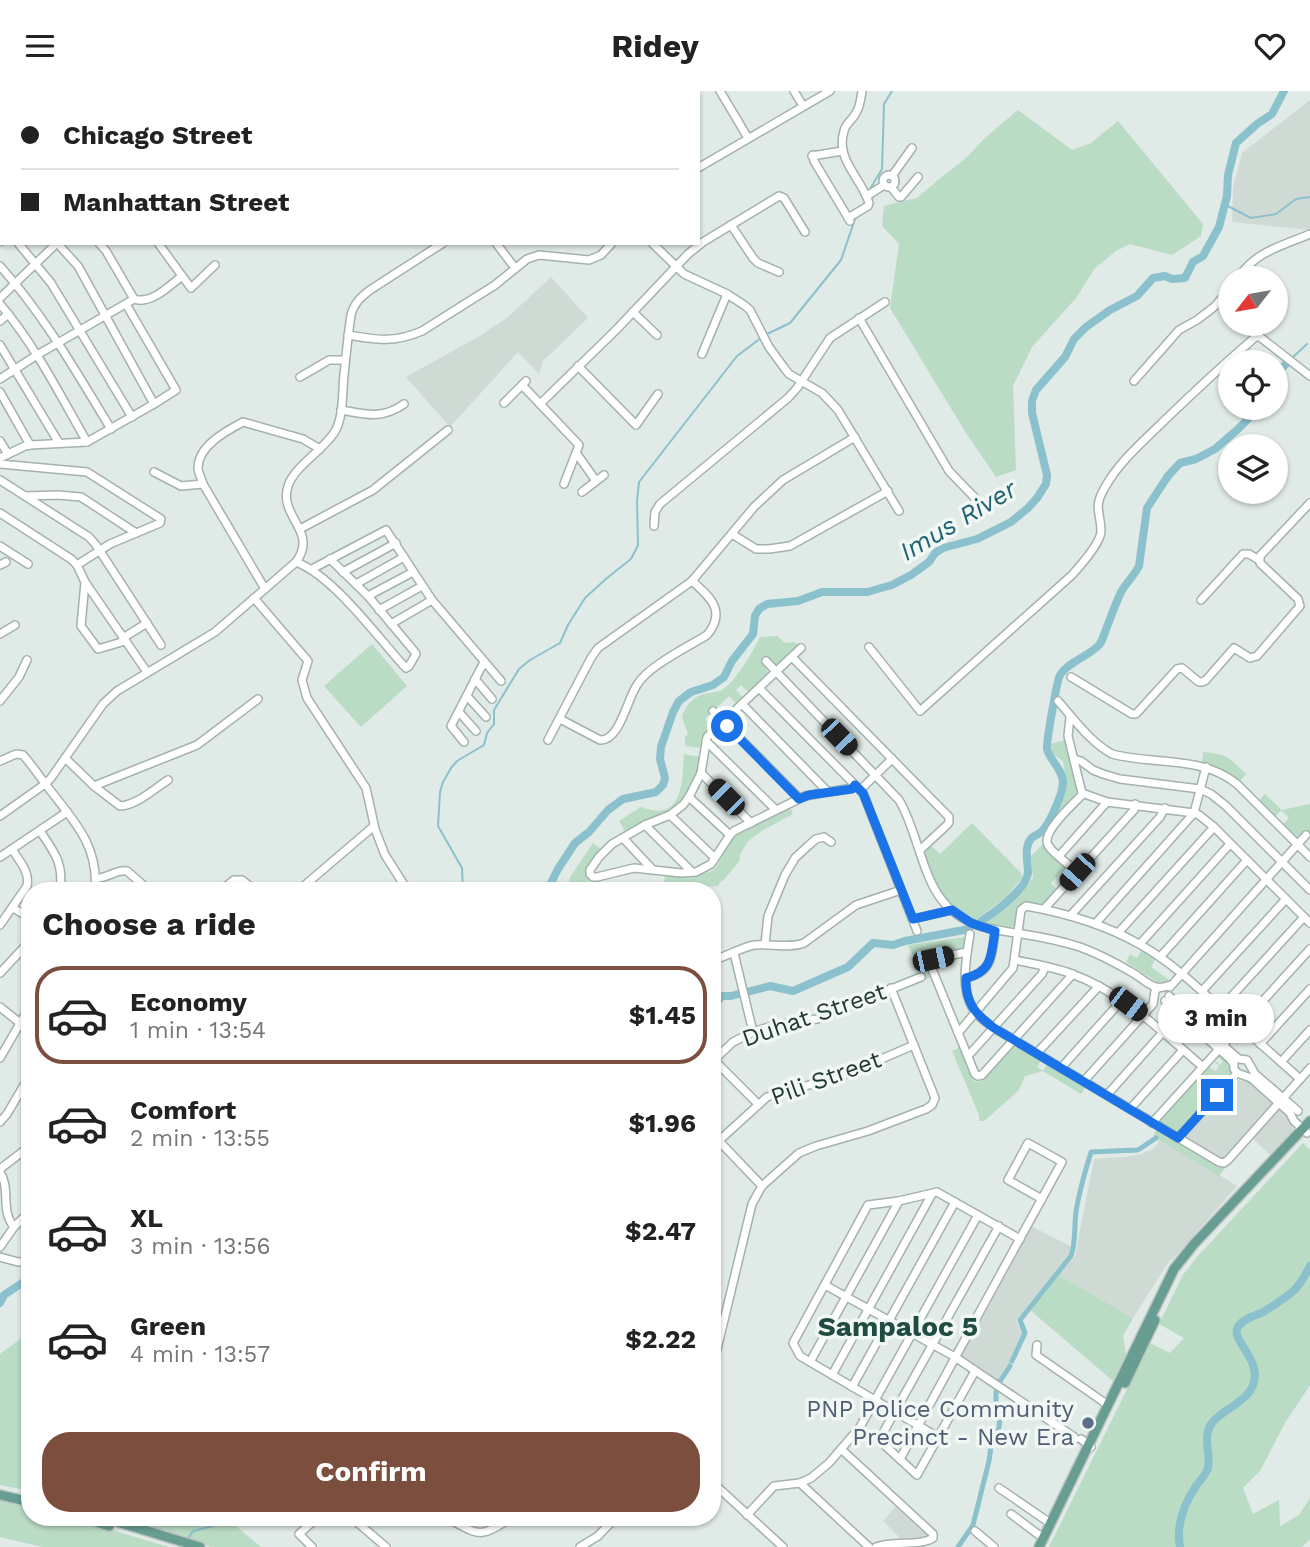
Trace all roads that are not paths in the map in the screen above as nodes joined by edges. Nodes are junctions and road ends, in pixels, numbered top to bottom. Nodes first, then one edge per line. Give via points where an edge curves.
1 (720, 91) edge
2 (794, 91) edge
3 (830, 91) edge
4 (862, 91) edge
5 (803, 106) junction
6 (748, 138) junction
7 (912, 148) dead end
8 (842, 151) junction
9 (700, 167) edge
10 (918, 177) dead end
11 (888, 186) junction
12 (867, 196) junction
13 (731, 225) junction
14 (805, 232) dead end
15 (1310, 234) edge
16 (20, 245) edge
17 (55, 245) edge
18 (59, 245) edge
19 (101, 245) edge
20 (160, 245) edge
21 (440, 245) edge
22 (498, 245) edge
23 (610, 245) edge
24 (654, 245) edge
25 (700, 245) edge
26 (700, 245) edge
27 (35, 264) junction
28 (215, 265) dead end
29 (0, 266) edge
30 (1249, 266) edge
31 (676, 267) junction
32 (515, 268) junction
33 (779, 272) dead end
34 (183, 276) junction
35 (14, 283) junction
36 (727, 294) junction
37 (0, 298) edge
38 (134, 299) junction
39 (885, 302) dead end
40 (1218, 302) edge
41 (0, 304) edge
42 (126, 304) junction
43 (633, 311) junction
44 (8, 313) junction
45 (105, 316) junction
46 (859, 318) junction
47 (0, 321) edge
48 (80, 330) junction
49 (348, 335) junction
50 (657, 335) dead end
51 (58, 343) junction
52 (0, 345) edge
53 (702, 354) dead end
54 (37, 355) junction
55 (345, 360) junction
56 (578, 366) junction
57 (15, 368) junction
58 (1310, 376) edge
59 (300, 377) dead end
60 (0, 379) edge
61 (802, 381) junction
62 (1134, 381) dead end
63 (0, 392) edge
64 (658, 394) dead end
65 (504, 403) dead end
66 (154, 404) junction
67 (404, 404) dead end
68 (540, 404) junction
69 (341, 410) junction
70 (132, 417) junction
71 (111, 429) junction
72 (448, 430) dead end
73 (855, 437) junction
74 (0, 441) edge
75 (87, 442) junction
76 (59, 443) junction
77 (30, 445) junction
78 (320, 449) junction
79 (577, 454) junction
80 (4, 456) edge
81 (0, 464) edge
82 (154, 472) dead end
83 (604, 475) dead end
84 (0, 480) edge
85 (596, 481) junction
86 (203, 484) junction
87 (564, 484) dead end
88 (888, 491) junction
89 (582, 492) dead end
90 (24, 496) junction
91 (975, 498) dead end
92 (1310, 503) edge
93 (899, 511) dead end
94 (0, 513) edge
95 (654, 526) dead end
96 (300, 529) junction
97 (136, 533) junction
98 (732, 534) junction
99 (396, 543) junction
100 (0, 546) edge
101 (100, 550) junction
102 (404, 557) junction
103 (330, 559) junction
104 (1259, 560) junction
105 (296, 562) junction
106 (28, 564) dead end
107 (76, 565) junction
108 (312, 569) junction
109 (344, 572) junction
110 (413, 572) junction
111 (692, 581) junction
112 (85, 582) junction
113 (356, 584) junction
114 (422, 586) junction
115 (265, 589) junction
116 (368, 596) junction
117 (254, 598) junction
118 (432, 600) junction
119 (1201, 600) dead end
120 (379, 610) junction
121 (147, 622) junction
122 (391, 624) junction
123 (15, 625) dead end
124 (0, 634) edge
125 (124, 640) junction
126 (161, 645) dead end
127 (869, 647) dead end
128 (801, 649) dead end
129 (792, 657) junction
130 (27, 660) dead end
131 (766, 661) dead end
132 (484, 662) junction
133 (147, 672) junction
134 (776, 672) junction
135 (1071, 677) dead end
136 (475, 680) junction
137 (501, 681) dead end
138 (759, 688) junction
139 (467, 696) junction
140 (258, 699) dead end
141 (492, 699) dead end
142 (0, 701) edge
143 (1058, 701) dead end
144 (742, 704) junction
145 (713, 711) dead end
146 (458, 712) junction
147 (486, 717) dead end
148 (1070, 717) junction
149 (560, 719) junction
150 (723, 722) junction
151 (476, 731) dead end
152 (548, 740) dead end
153 (706, 741) junction
154 (464, 742) dead end
155 (65, 758) junction
156 (892, 759) junction
157 (1074, 759) junction
158 (0, 761) edge
159 (1206, 767) junction
160 (701, 772) junction
161 (876, 774) junction
162 (167, 780) dead end
163 (46, 784) junction
164 (94, 786) junction
165 (858, 788) junction
166 (1200, 789) junction
167 (828, 792) junction
168 (1082, 793) junction
169 (689, 797) junction
170 (799, 799) junction
171 (1107, 801) junction
172 (1135, 804) junction
173 (1165, 808) junction
174 (776, 810) junction
175 (67, 812) junction
176 (1194, 813) junction
177 (670, 815) junction
178 (0, 816) edge
179 (751, 823) junction
180 (645, 825) junction
181 (374, 826) junction
182 (1214, 827) junction
183 (40, 831) junction
184 (730, 835) junction
185 (1306, 835) dead end
186 (623, 838) junction
187 (831, 842) dead end
188 (1230, 844) junction
189 (1297, 845) junction
190 (12, 849) junction
191 (920, 850) junction
192 (1059, 856) junction
193 (0, 857) edge
194 (1310, 857) edge
195 (715, 858) junction
196 (1247, 860) junction
197 (1282, 862) junction
198 (652, 869) junction
199 (692, 872) junction
200 (1077, 872) junction
201 (96, 878) junction
202 (1266, 879) junction
203 (28, 882) edge
204 (61, 882) edge
205 (96, 882) edge
206 (140, 882) edge
207 (309, 882) edge
208 (402, 882) edge
209 (901, 890) junction
210 (1310, 890) edge
211 (21, 895) edge
212 (1286, 899) junction
213 (13, 908) junction
214 (1044, 909) junction
215 (952, 910) junction
216 (21, 913) edge
217 (1070, 915) junction
218 (913, 919) junction
219 (1307, 920) edge
220 (1095, 924) junction
221 (0, 925) edge
222 (917, 931) dead end
223 (995, 931) junction
224 (1018, 933) junction
225 (1118, 933) junction
226 (971, 934) dead end
227 (765, 944) junction
228 (1140, 944) junction
229 (1310, 949) edge
230 (21, 951) edge
231 (967, 952) junction
232 (734, 953) junction
233 (1160, 957) junction
234 (721, 958) edge
235 (1014, 960) junction
236 (1045, 967) junction
237 (0, 973) edge
238 (1182, 973) junction
239 (1073, 974) junction
240 (921, 977) dead end
241 (966, 978) junction
242 (1099, 986) junction
243 (891, 988) junction
244 (1310, 989) edge
245 (1202, 991) junction
246 (1161, 993) junction
247 (1122, 1000) junction
248 (0, 1007) edge
249 (1221, 1008) junction
250 (976, 1013) junction
251 (1143, 1015) junction
252 (20, 1023) joint
253 (1240, 1026) junction
254 (994, 1028) junction
255 (1310, 1030) edge
256 (753, 1032) junction
257 (1163, 1032) junction
258 (958, 1033) junction
259 (1014, 1039) junction
260 (1260, 1044) junction
261 (914, 1045) junction
262 (1221, 1047) junction
263 (1183, 1050) junction
264 (721, 1053) edge
265 (1037, 1053) junction
266 (968, 1056) junction
267 (0, 1058) edge
268 (1237, 1061) junction
269 (1281, 1062) junction
270 (1061, 1067) junction
271 (1203, 1067) junction
272 (1251, 1067) junction
273 (1310, 1068) edge
274 (721, 1069) edge
275 (1241, 1074) junction
276 (1300, 1079) junction
277 (1084, 1081) junction
278 (21, 1090) edge
279 (1107, 1095) junction
280 (1281, 1100) junction
281 (758, 1104) junction
282 (1130, 1109) junction
283 (1294, 1111) junction
284 (0, 1122) edge
285 (1152, 1123) junction
286 (1308, 1126) edge
287 (1178, 1138) junction
288 (721, 1139) edge
289 (721, 1143) edge
290 (21, 1153) edge
291 (0, 1170) edge
292 (762, 1186) junction
293 (933, 1193) junction
294 (1042, 1199) junction
295 (899, 1201) junction
296 (955, 1202) junction
297 (978, 1215) junction
298 (21, 1221) edge
299 (999, 1226) junction
300 (15, 1227) junction
301 (1020, 1239) junction
302 (0, 1247) edge
303 (0, 1257) edge
304 (21, 1262) edge
305 (825, 1285) junction
306 (846, 1297) junction
307 (869, 1309) junction
308 (889, 1320) junction
309 (912, 1332) junction
310 (721, 1333) edge
311 (933, 1344) junction
312 (1037, 1345) dead end
313 (955, 1357) junction
314 (810, 1362) junction
315 (975, 1371) junction
316 (832, 1375) junction
317 (852, 1387) junction
318 (1116, 1393) junction
319 (874, 1400) junction
320 (1108, 1405) junction
321 (895, 1412) junction
322 (918, 1426) junction
323 (938, 1437) junction
324 (1082, 1441) junction
325 (841, 1449) junction
326 (900, 1459) junction
327 (800, 1483) junction
328 (0, 1488) edge
329 (999, 1488) dead end
330 (721, 1490) edge
331 (21, 1493) edge
332 (0, 1495) edge
333 (21, 1500) edge
334 (1011, 1514) dead end
335 (747, 1515) junction
336 (1050, 1523) junction
337 (112, 1526) edge
338 (126, 1526) edge
339 (308, 1526) edge
340 (362, 1526) edge
341 (464, 1526) edge
342 (498, 1526) edge
343 (607, 1526) edge
344 (975, 1531) dead end
345 (1042, 1544) edge
346 (178, 1545) edge
347 (199, 1547) edge
348 (312, 1547) edge
349 (386, 1547) edge
350 (580, 1547) edge
351 (783, 1547) edge
352 (869, 1547) edge
353 (876, 1547) edge
354 (993, 1547) edge

1 - 6 street
2 - 5 street
3 - 5 street
4 - 8 street via 856,115 846,124
5 - 6 street
6 - 9 street
7 - 11 street via 892,176 883,178
8 - 12 street
8 - 12 street via 811,156 849,219 868,206
10 - 11 street via 901,197
11 - 12 street
13 - 14 street via 779,196 785,198
13 - 26 street
13 - 33 street via 758,263
15 - 30 street via 1268,251
16 - 27 street
17 - 27 street
18 - 45 street via 78,266
19 - 38 street
20 - 34 street
21 - 49 street via 361,296 352,310
22 - 32 street
23 - 32 street via 589,260 539,255
24 - 31 street
25 - 31 street
27 - 35 street
27 - 48 street
28 - 34 street via 191,288
29 - 35 street
31 - 36 street
31 - 43 street
32 - 49 street via 422,331 379,340
34 - 38 street via 150,299
35 - 37 street
35 - 51 street
36 - 53 street
36 - 61 street via 750,310 769,348 785,369
38 - 42 street
39 - 46 street
40 - 62 street via 1179,330
41 - 44 street
42 - 45 street
42 - 66 street via 176,390
43 - 50 street
43 - 56 street
44 - 47 street
44 - 54 street
45 - 48 street
45 - 66 street
46 - 61 street via 830,338
46 - 91 street via 949,471
48 - 51 street
48 - 70 street
49 - 55 street
51 - 54 street
51 - 71 street
52 - 57 street
54 - 57 street
54 - 75 street
55 - 59 street via 329,360
55 - 69 street
56 - 64 street via 636,425
56 - 68 street
57 - 60 street
57 - 76 street
58 - 127 street via 1255,337 1139,444 1112,477 1098,506 1100,536 1076,571 920,711
61 - 73 street via 831,400
61 - 95 street via 788,398 660,505
63 - 77 street
65 - 68 street via 524,383
66 - 70 street
67 - 69 street via 375,416
68 - 79 street via 576,440
69 - 78 street via 337,428
70 - 71 street
71 - 75 street
72 - 96 street via 373,490
73 - 88 street
73 - 98 street via 783,480
74 - 80 street
75 - 76 street
76 - 77 street
77 - 80 street
78 - 86 street via 303,439 243,422 204,450 198,466
78 - 96 street via 288,486 286,501
79 - 85 street
79 - 87 street
81 - 97 street via 87,472 161,519
82 - 86 street via 181,486
83 - 85 street
84 - 90 street
85 - 89 street
86 - 115 street
88 - 93 street
88 - 98 street via 790,546 756,549
90 - 97 street via 81,497
90 - 101 street via 89,537
92 - 104 street
94 - 107 street
96 - 105 street via 303,549
97 - 101 street
98 - 111 street
99 - 102 street
99 - 103 street via 383,530
99 - 109 street
100 - 106 street
101 - 107 street
101 - 121 street
102 - 110 street
102 - 113 street
103 - 108 street
103 - 109 street
104 - 119 street via 1243,554
104 - 135 street via 1300,606 1258,656 1250,658 1234,648 1202,682 1177,669 1136,714
105 - 108 street
105 - 115 street
107 - 112 street
108 - 122 street via 345,598 406,668 416,654
109 - 113 street
110 - 114 street
110 - 116 street
111 - 149 street via 598,648
111 - 149 street via 714,603 713,627 642,677 611,737 600,740
112 - 125 street
112 - 125 street via 81,626 98,649
113 - 116 street
114 - 118 street
114 - 120 street
115 - 117 street
116 - 120 street
117 - 133 street via 215,632
117 - 181 street via 308,661 302,680 307,698 366,788
118 - 122 street
118 - 132 street
120 - 122 street
121 - 125 street
121 - 126 street
123 - 124 street
125 - 133 street
128 - 129 street
129 - 134 street
129 - 156 street
130 - 142 street
131 - 134 street
132 - 136 street
132 - 137 street
133 - 155 street via 107,699
134 - 138 street
134 - 161 street
136 - 139 street
136 - 141 street
138 - 144 street
138 - 165 street
139 - 146 street
139 - 147 street
140 - 164 street via 197,745
143 - 148 street
144 - 150 street
144 - 167 street
145 - 150 street
146 - 151 street
146 - 154 street via 451,726
148 - 157 street via 1068,736
148 - 159 street via 1112,754
149 - 152 street
150 - 153 street
150 - 170 street
153 - 160 street
153 - 174 street
155 - 163 street
155 - 164 street
156 - 161 street
156 - 191 street via 950,819
157 - 166 street via 1112,777
157 - 168 street
158 - 163 street via 23,755
159 - 166 street
159 - 189 street via 1237,784
160 - 169 street
160 - 179 street
161 - 165 street
161 - 191 street via 901,803
162 - 164 street via 125,806
163 - 175 street
163 - 178 street
165 - 167 street
165 - 209 street
166 - 176 street
166 - 197 street via 1226,806
167 - 170 street
168 - 171 street
168 - 192 street via 1049,831 1047,843
169 - 177 street
169 - 184 street
170 - 174 street
171 - 172 street
171 - 192 street
172 - 173 street
172 - 200 street
173 - 176 street
173 - 217 street
174 - 179 street
175 - 183 street
175 - 201 street via 88,842
176 - 182 street
176 - 220 street
177 - 180 street
177 - 195 street
179 - 184 street
180 - 186 street
180 - 199 street
181 - 207 street
181 - 208 street
182 - 188 street
182 - 225 street
183 - 190 street
183 - 204 street via 60,865
184 - 195 street
185 - 189 street
186 - 198 street
186 - 198 street via 599,857 591,876
187 - 227 street via 824,837 816,839 796,858 768,916
188 - 196 street
188 - 228 street
189 - 194 street
189 - 197 street
190 - 193 street
190 - 203 street via 28,873
191 - 215 street via 934,887
192 - 200 street
195 - 199 street via 709,866
196 - 202 street
196 - 233 street
197 - 202 street
197 - 210 street
198 - 199 street
200 - 214 street
201 - 205 street
201 - 206 street via 122,870
202 - 212 street
202 - 238 street
209 - 218 street
209 - 227 street via 856,905 797,946
211 - 213 street
212 - 219 street
212 - 245 street
213 - 216 street
213 - 221 street
214 - 217 street
214 - 224 street via 1023,908
215 - 218 street
215 - 223 street
217 - 220 street
218 - 222 street
219 - 249 street
220 - 225 street
223 - 224 street
223 - 241 street via 988,964 979,974
224 - 235 street
224 - 246 street via 1082,948
225 - 228 street
226 - 231 street
227 - 232 street
228 - 233 street
229 - 253 street
230 - 237 street
231 - 241 street
231 - 258 street via 930,961
232 - 234 street
232 - 256 street
233 - 238 street
235 - 236 street
235 - 250 street via 1011,972
236 - 239 street
236 - 254 street
238 - 245 street
238 - 246 street
239 - 242 street
239 - 259 street
240 - 243 street, Duhat Street
241 - 250 street
242 - 247 street
242 - 265 street
243 - 256 street, Duhat Street via 817,1019
243 - 261 street
244 - 260 street
245 - 249 street
246 - 251 street
246 - 262 street
247 - 251 street
247 - 270 street
248 - 252 street
249 - 253 street
250 - 254 street
250 - 258 street
251 - 257 street
251 - 277 street
252 - 267 street
253 - 260 street
253 - 262 street
254 - 259 street
254 - 266 street
255 - 269 street
256 - 264 street, Duhat Street
257 - 263 street
257 - 279 street
258 - 266 street
259 - 265 street
259 - 266 street via 982,1075 978,1076
260 - 269 street
261 - 281 street, Pili Street via 844,1075 772,1094
261 - 292 street via 935,1098 932,1105 799,1153
262 - 268 street
262 - 271 street
263 - 271 street
263 - 282 street
265 - 270 street
268 - 272 street via 1247,1059
268 - 275 street via 1234,1069
269 - 276 street
270 - 277 street
271 - 285 street
272 - 275 street
272 - 280 street
273 - 276 street
274 - 281 street
275 - 280 street
275 - 287 street
276 - 280 street
277 - 279 street
278 - 284 street
279 - 282 street
280 - 283 street
280 - 287 street via 1224,1163
281 - 288 street, Pili Street
282 - 285 street
283 - 286 street via 1303,1111
283 - 286 street via 1294,1121
285 - 287 street
286 - 318 main road via 1178,1273
289 - 292 street
290 - 291 street
291 - 300 street via 6,1215
292 - 310 street via 752,1204
293 - 295 street
293 - 296 street
293 - 307 street
294 - 294 street via 1062,1162 1028,1143 1008,1180
294 - 301 street
295 - 305 street via 868,1205
295 - 306 street
296 - 297 street
296 - 308 street
297 - 299 street
297 - 309 street
298 - 300 street
299 - 301 street
299 - 311 street
300 - 302 street
301 - 313 street
303 - 304 street
305 - 306 street
305 - 314 street via 793,1343
306 - 307 street
306 - 314 street
307 - 308 street
307 - 316 street
308 - 309 street
308 - 317 street
309 - 311 street
309 - 319 street
311 - 313 street
311 - 321 street
312 - 320 street via 1036,1355
313 - 315 street
313 - 322 street
314 - 316 street
315 - 323 street
315 - 324 street
316 - 317 street
317 - 319 street
318 - 320 main road
318 - 324 main road
319 - 321 street
319 - 325 street
320 - 324 main road
321 - 322 street
321 - 326 street via 879,1440
322 - 323 street
322 - 326 street
323 - 326 street via 917,1475
324 - 336 main road
324 - 345 main road
325 - 327 street via 821,1471
325 - 353 street via 932,1532 933,1538 925,1542
327 - 335 street via 774,1486
327 - 352 street
328 - 331 main road
329 - 336 street
330 - 335 street
332 - 333 main road
334 - 345 street
335 - 351 street
336 - 345 main road
337 - 346 main road
338 - 346 main road
339 - 348 street via 299,1534
340 - 349 street
341 - 342 street via 479,1533
343 - 350 street
344 - 354 street
346 - 347 main road

